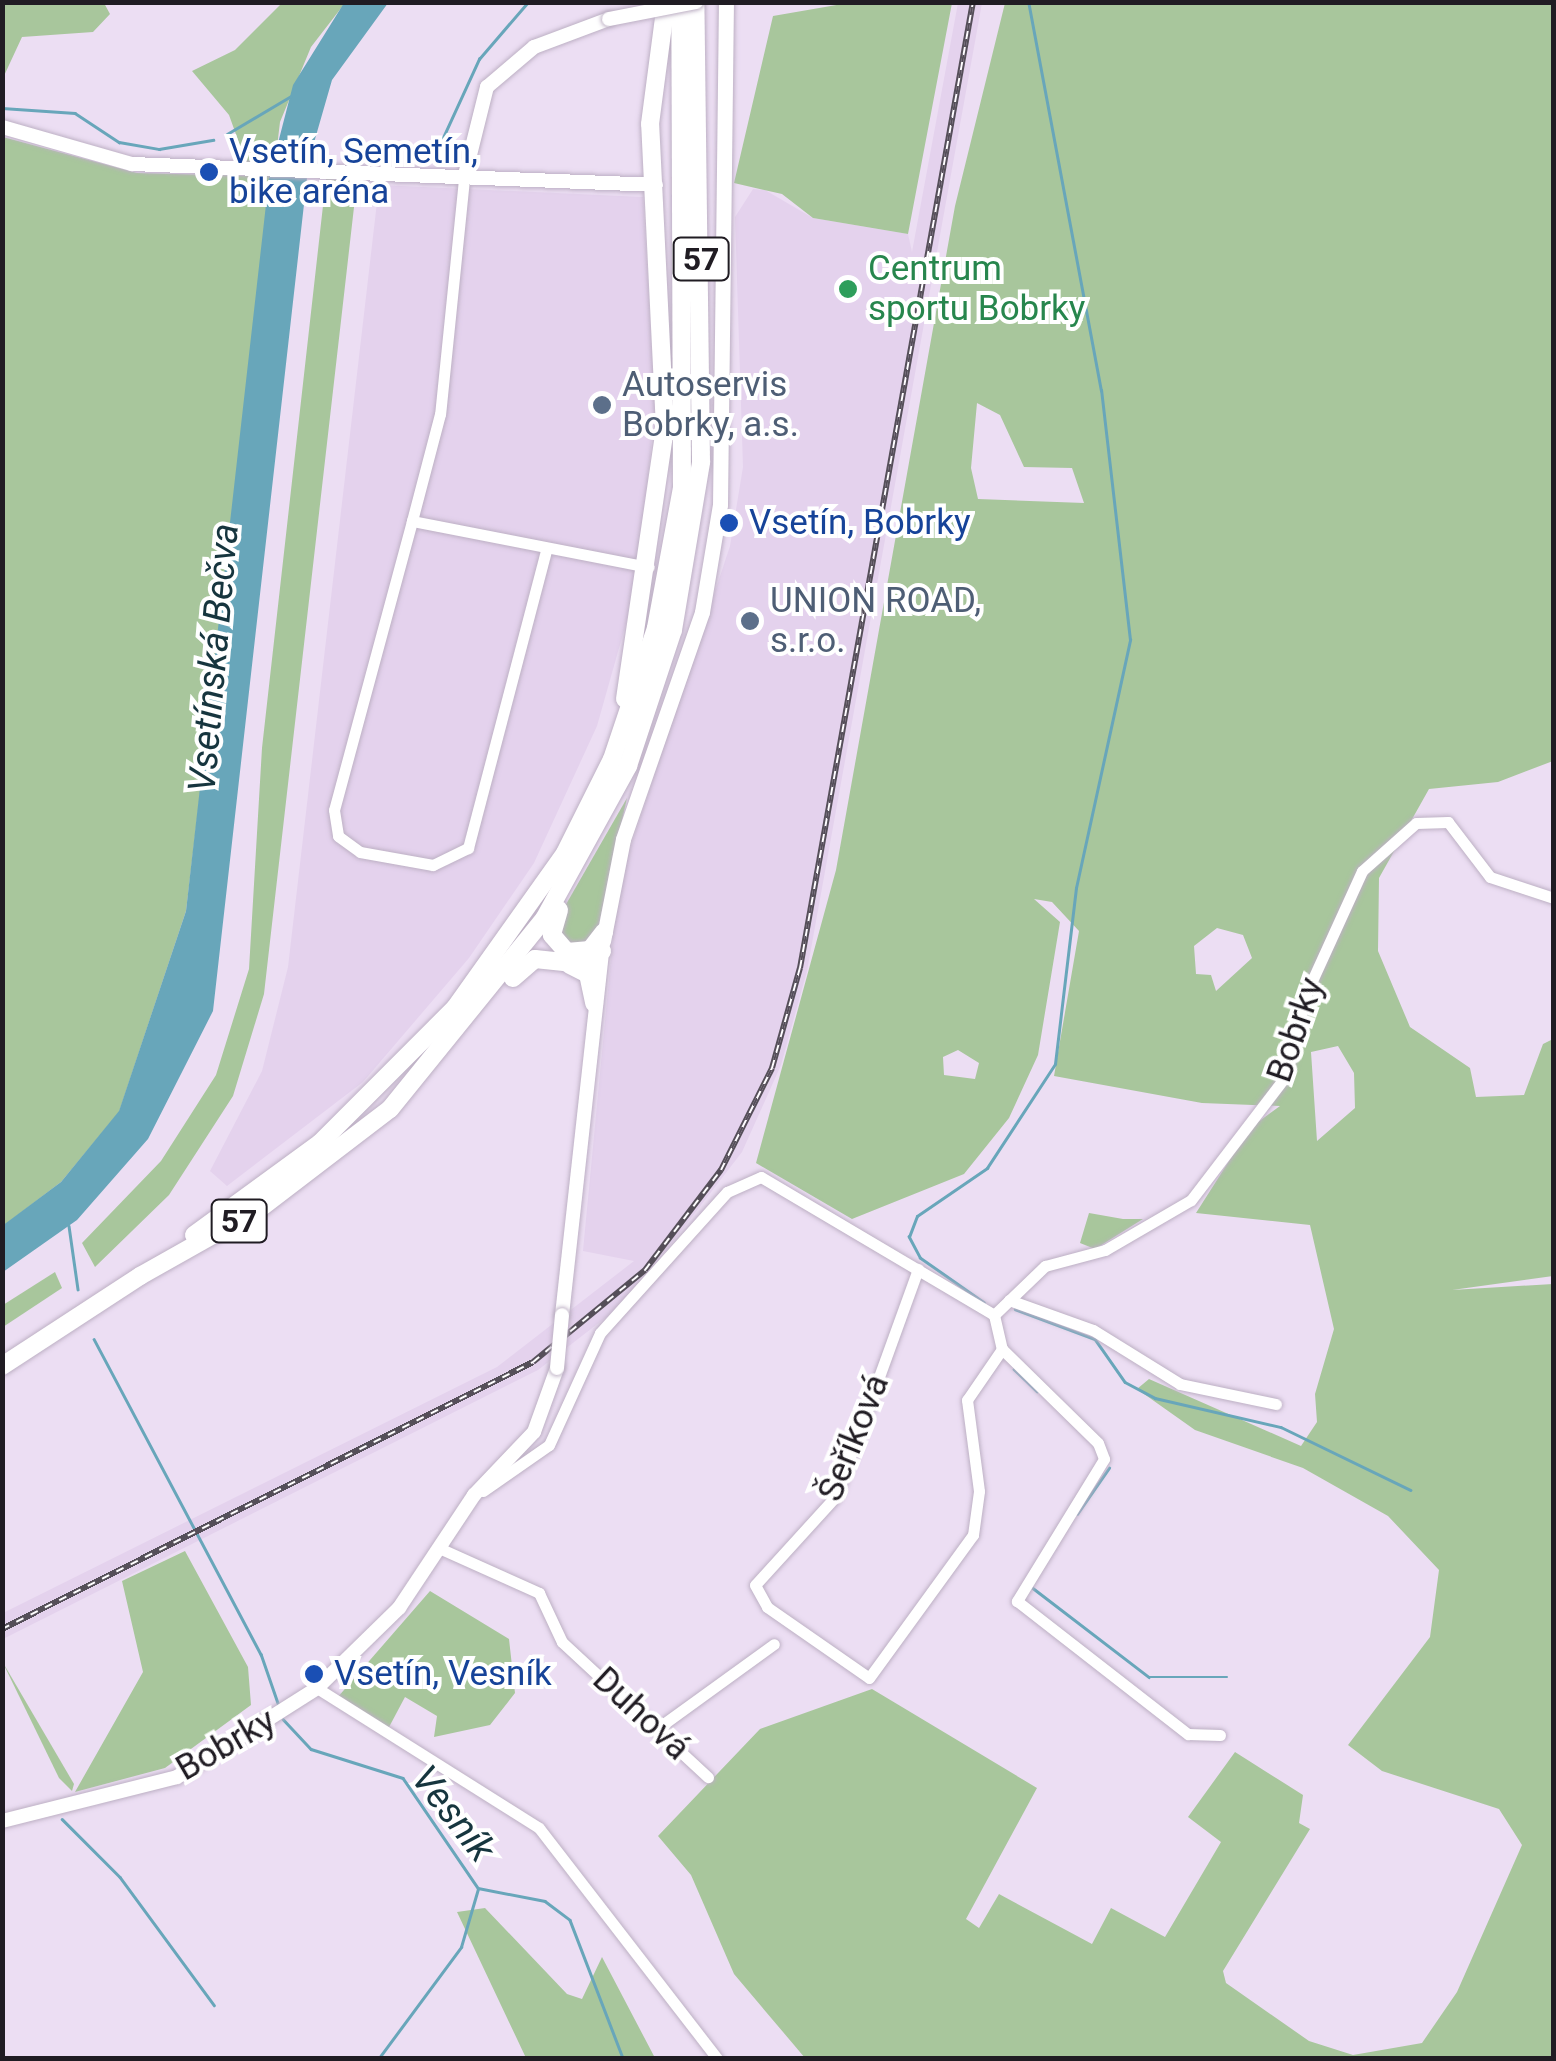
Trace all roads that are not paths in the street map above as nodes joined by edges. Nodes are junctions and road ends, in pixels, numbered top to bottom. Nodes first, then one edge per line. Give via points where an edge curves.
1 (666, 2) edge
2 (680, 2) edge
3 (696, 2) edge
4 (726, 2) edge
5 (2, 127) edge
6 (464, 178) junction
7 (656, 185) junction
8 (412, 521) junction
9 (546, 550) junction
10 (650, 567) junction
11 (602, 820) junction
12 (565, 853) junction
13 (1554, 898) edge
14 (596, 953) junction
15 (565, 962) junction
16 (594, 1003) junction
17 (410, 1088) junction
18 (918, 1269) junction
19 (140, 1276) junction
20 (1009, 1300) junction
21 (994, 1315) junction
22 (1002, 1350) junction
23 (2, 1366) edge
24 (1276, 1404) dead end
25 (474, 1495) junction
26 (439, 1548) junction
27 (774, 1644) dead end
28 (317, 1688) junction
29 (658, 1728) junction
30 (1220, 1734) dead end
31 (708, 1777) dead end
32 (2, 1821) edge
33 (717, 2058) edge

1 - 7 main road via 650,124
2 - 12 main road, 57 via 688,368 679,513 634,705
3 - 6 street, bridge via 609,20 534,48 487,87 470,125
3 - 11 main road, 57 via 704,338 696,516 650,709
4 - 14 main road via 720,505 696,631 616,865
5 - 6 street via 132,164
6 - 7 street
6 - 8 street via 440,414
7 - 10 main road via 666,412
8 - 9 street
8 - 9 street via 334,810 338,836 360,852 434,865 468,848
9 - 10 street
10 - 12 main road via 620,719
11 - 14 main road via 552,926 559,947
11 - 17 main road, 57 via 518,956
12 - 19 main road, 57 via 504,946 396,1073 267,1184
13 - 20 street, Bobrky via 1490,877 1448,822 1416,823 1362,871 1306,994 1285,1077 1215,1172 1170,1215 1105,1250 1045,1266
14 - 15 main road
14 - 16 street, Bobrky
15 - 16 main road via 588,974
15 - 17 main road via 525,965
16 - 25 street, Bobrky, bridge via 557,1368 543,1418
17 - 19 main road, 57 via 318,1168
18 - 21 street, Bobrky
18 - 22 street, Šeříková via 836,1496 755,1585 767,1607 869,1678 973,1535 979,1491 966,1400
18 - 25 street, Bobrky via 780,1187 747,1178 600,1334 549,1445
19 - 23 main road, 57
20 - 21 street, Bobrky
20 - 24 street via 1093,1330 1180,1384
21 - 22 street
22 - 30 street via 1098,1443 1104,1460 1017,1601 1188,1734
25 - 26 street, Bobrky
26 - 28 street, Bobrky via 400,1608
26 - 29 street, Duhová via 539,1592 562,1642
27 - 29 street
28 - 32 street, Bobrky via 176,1777
28 - 33 street via 548,1836
29 - 31 street, Duhová

